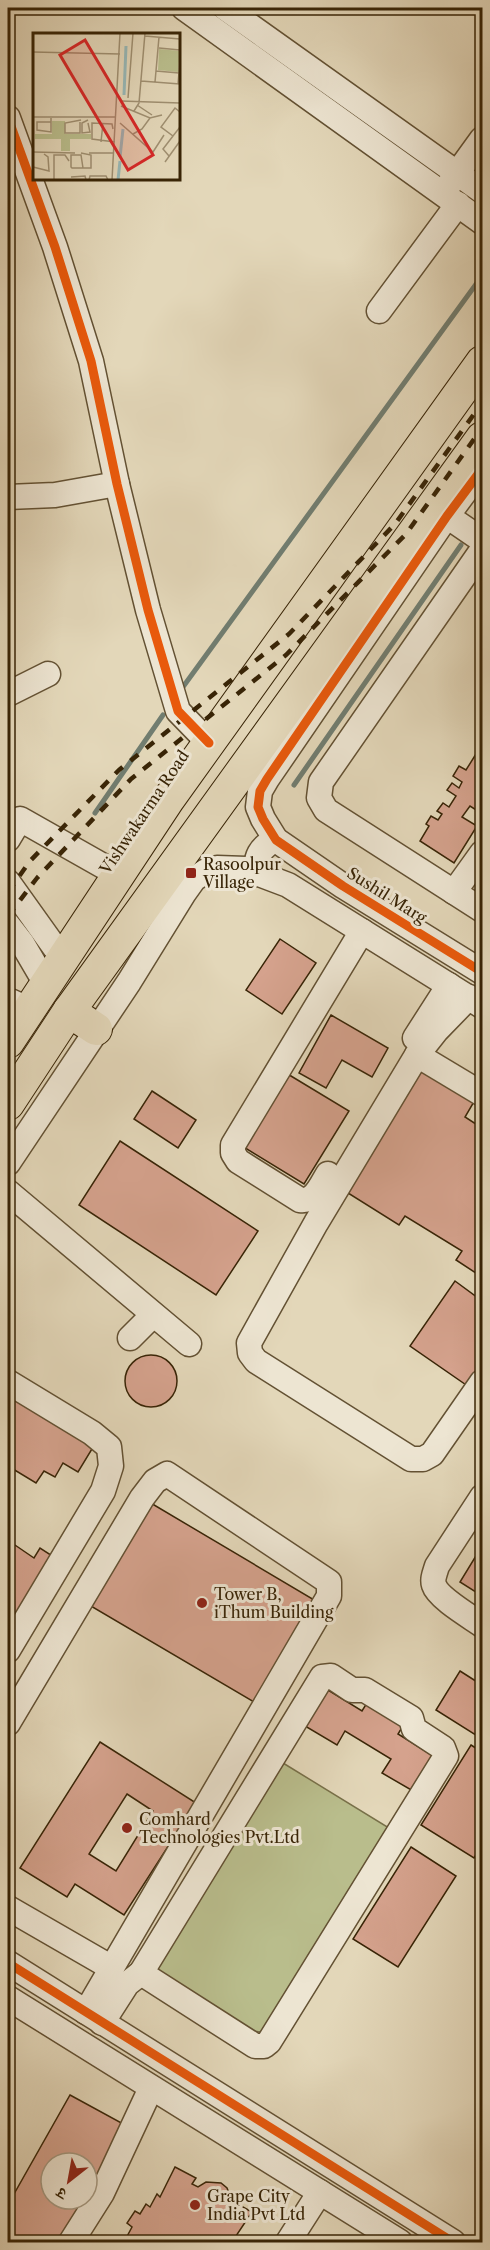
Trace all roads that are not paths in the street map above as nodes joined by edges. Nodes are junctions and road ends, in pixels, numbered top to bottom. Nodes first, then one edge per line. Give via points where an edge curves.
1 (184, 8) edge
2 (225, 8) edge
3 (8, 118) edge
4 (483, 139) edge
5 (457, 174) junction
6 (483, 191) edge
7 (450, 199) junction
8 (483, 222) edge
9 (379, 311) dead end
10 (483, 362) edge
11 (483, 438) edge
12 (483, 469) edge
13 (117, 484) junction
14 (8, 497) edge
15 (447, 516) junction
16 (483, 540) edge
17 (483, 550) edge
18 (370, 610) junction
19 (48, 674) dead end
20 (10, 696) edge
21 (209, 743) junction
22 (8, 839) edge
23 (276, 840) junction
24 (483, 853) edge
25 (259, 874) junction
26 (119, 875) junction
27 (194, 879) junction
28 (8, 882) edge
29 (157, 887) junction
30 (454, 892) junction
31 (483, 910) edge
32 (8, 925) edge
33 (362, 931) junction
34 (55, 972) junction
35 (483, 972) edge
36 (449, 985) junction
37 (476, 1002) edge
38 (19, 1005) edge
39 (69, 1011) junction
40 (96, 1029) junction
41 (8, 1042) edge
42 (417, 1055) junction
43 (483, 1094) edge
44 (8, 1104) edge
45 (8, 1163) edge
46 (8, 1192) edge
47 (153, 1315) junction
48 (130, 1338) dead end
49 (189, 1344) dead end
50 (8, 1382) edge
51 (483, 1382) edge
52 (483, 1497) edge
53 (483, 1625) edge
54 (8, 1650) edge
55 (8, 1723) edge
56 (8, 1908) edge
57 (8, 1963) edge
58 (112, 1968) junction
59 (141, 1973) junction
60 (8, 2000) edge
61 (94, 2018) junction
62 (151, 2088) junction
63 (320, 2192) junction
64 (71, 2242) edge
65 (288, 2242) edge
66 (400, 2242) edge
67 (453, 2242) edge

1 - 7 street
2 - 5 street
3 - 13 street via 91,361
4 - 5 street
5 - 6 street
5 - 7 street
7 - 8 street
7 - 9 street
10 - 21 main road, Vishwakarma Road
11 - 18 main road
12 - 15 street
13 - 14 street via 55,495
13 - 21 street via 178,711
15 - 16 street
15 - 18 street
17 - 30 street via 321,782 320,798 326,810
18 - 23 street via 260,791 258,807
18 - 29 main road
19 - 20 street
21 - 26 main road, Vishwakarma Road
22 - 26 street via 21,819
23 - 25 street via 258,855
23 - 35 street, Sushil Marg
24 - 30 street
25 - 27 street via 246,869 217,868
25 - 33 street via 288,885
26 - 34 main road, Vishwakarma Road
27 - 29 main road
27 - 40 street
28 - 34 street
29 - 39 main road
30 - 31 street
32 - 34 street
33 - 36 street
33 - 36 street via 233,1145 238,1161 291,1195 307,1201 313,1198
34 - 38 main road, Vishwakarma Road
36 - 37 street
37 - 42 street via 436,1031
38 - 41 main road, Vishwakarma Road
39 - 40 main road
39 - 44 main road
40 - 45 street
42 - 43 street
42 - 51 street via 316,1223 249,1343 250,1353 256,1361 411,1459 432,1454
46 - 47 street
47 - 48 street
47 - 49 street
50 - 54 street via 109,1447 111,1467 103,1491
52 - 53 street via 437,1566 434,1587
55 - 58 street via 142,1498 155,1481 167,1474 328,1582 329,1596
56 - 58 street
57 - 61 street
58 - 61 street
59 - 59 street via 322,1677 331,1676 352,1690 365,1690 411,1718 414,1729 443,1748 446,1756 441,1765 264,2046 248,2042
59 - 61 street
60 - 62 street
61 - 67 street
62 - 63 street
62 - 64 street via 102,2193
63 - 65 street
63 - 66 street

